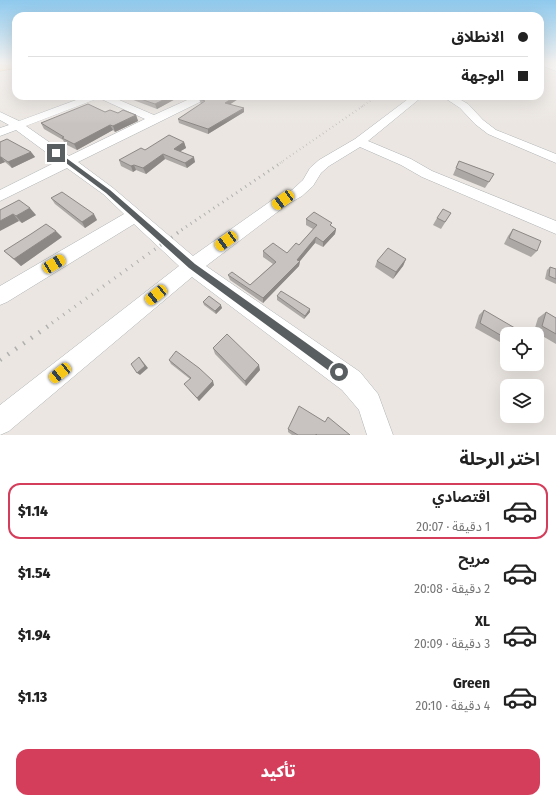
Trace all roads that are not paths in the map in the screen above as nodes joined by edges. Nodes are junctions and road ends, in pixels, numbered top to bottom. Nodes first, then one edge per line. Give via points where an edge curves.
1 (85, 100) edge
2 (111, 100) edge
3 (195, 100) edge
4 (413, 100) edge
5 (454, 100) edge
6 (0, 115) edge
7 (154, 119) junction
8 (17, 125) junction
9 (0, 132) edge
10 (359, 142) junction
11 (556, 159) edge
12 (69, 162) junction
13 (0, 196) edge
14 (136, 215) junction
15 (556, 228) edge
16 (192, 266) junction
17 (0, 296) edge
18 (0, 422) edge
19 (380, 435) edge

1 - 8 street
2 - 7 street
3 - 7 street
4 - 10 street
5 - 11 street via 492,132
6 - 8 street
7 - 12 street
8 - 9 street
8 - 12 street
10 - 15 street via 427,174
10 - 16 street via 324,163 297,193 283,200
12 - 13 street
12 - 14 street
14 - 16 street
14 - 17 street
16 - 18 street
16 - 19 street via 351,381 368,403

